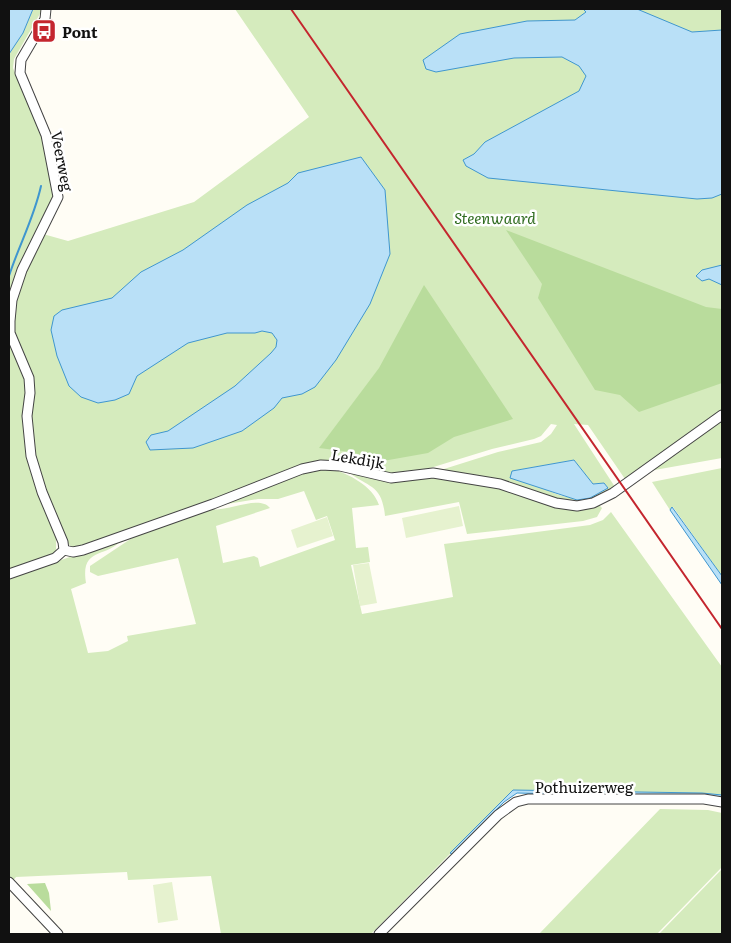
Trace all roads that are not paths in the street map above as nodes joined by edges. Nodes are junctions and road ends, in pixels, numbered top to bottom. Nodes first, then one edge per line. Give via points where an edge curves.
1 (46, 9) edge
2 (722, 416) edge
3 (64, 550) junction
4 (9, 574) edge
5 (722, 802) edge
6 (9, 882) edge
7 (58, 934) edge
8 (378, 934) edge

1 - 3 street, Veerweg via 45,19 20,60 20,72 46,135 58,197 22,270 12,300 10,333 31,389 27,416 32,456
2 - 3 street, Lekdijk via 593,504 561,504 500,484 434,473 391,478 321,465 302,469 83,550
3 - 4 street, Lekdijk via 55,558
5 - 8 street, Pothuizerweg via 704,799 528,799 516,802
6 - 7 street

